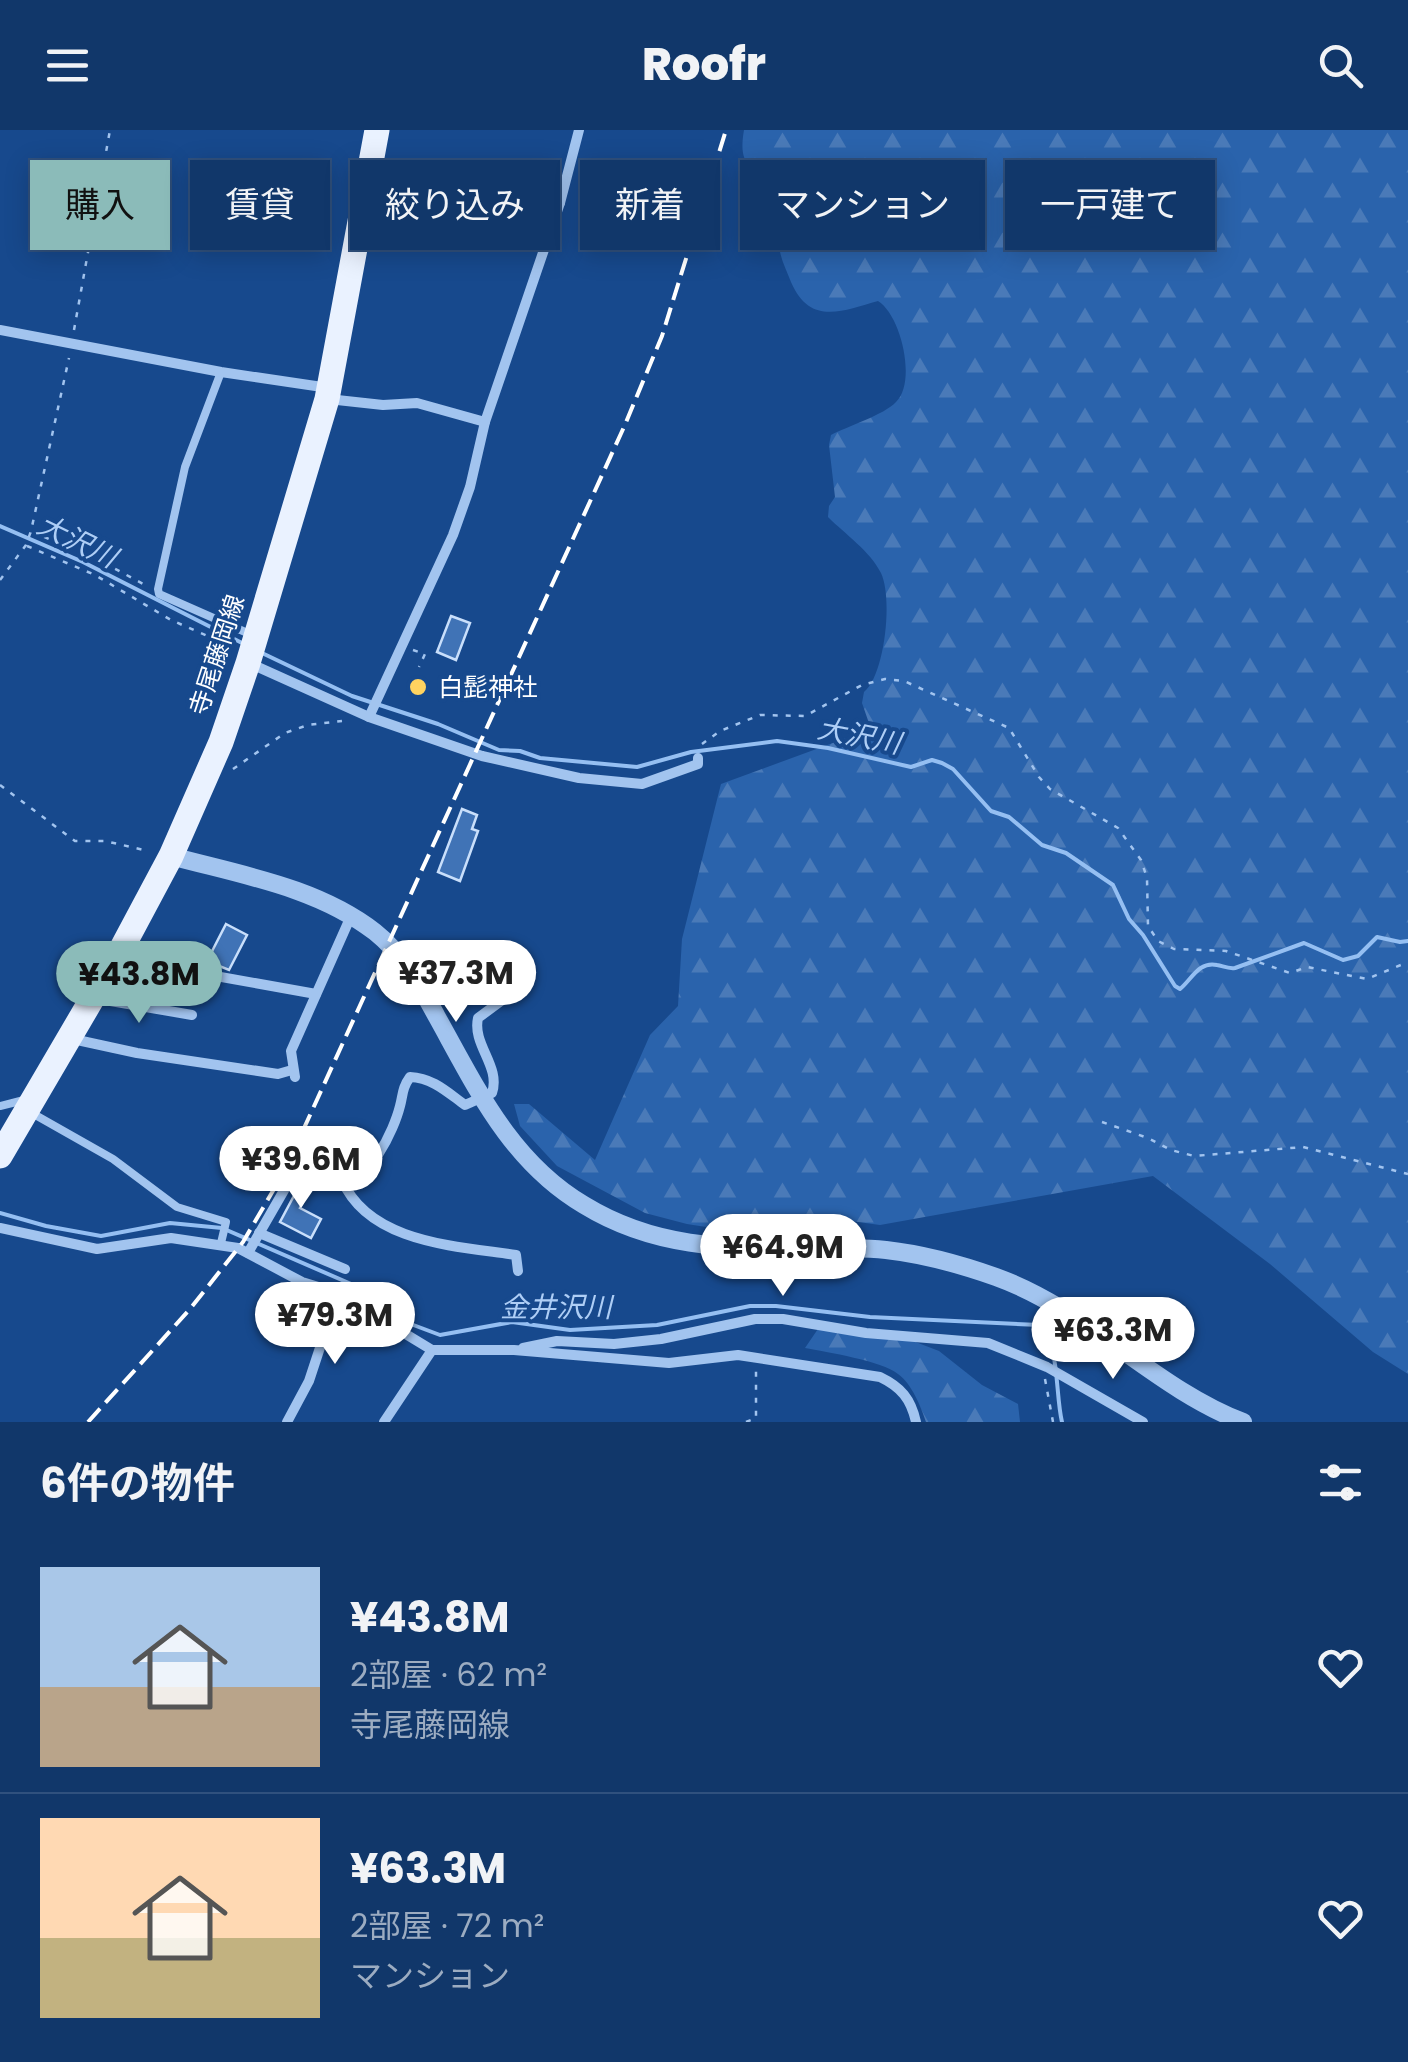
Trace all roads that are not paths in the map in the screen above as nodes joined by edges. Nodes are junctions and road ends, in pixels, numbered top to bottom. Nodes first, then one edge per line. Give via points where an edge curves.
1 (378, 130) edge
2 (579, 130) edge
3 (560, 203) edge
4 (544, 250) edge
5 (0, 330) edge
6 (221, 372) junction
7 (328, 394) junction
8 (485, 422) junction
9 (251, 651) junction
10 (369, 717) junction
11 (698, 758) dead end
12 (171, 856) junction
13 (351, 916) junction
14 (116, 958) junction
15 (511, 987) dead end
16 (316, 994) junction
17 (92, 998) junction
18 (192, 1015) dead end
19 (68, 1038) junction
20 (482, 1100) junction
21 (30, 1104) junction
22 (0, 1106) edge
23 (0, 1156) edge
24 (342, 1180) junction
25 (1, 1231) edge
26 (221, 1242) junction
27 (253, 1243) junction
28 (345, 1269) dead end
29 (518, 1271) dead end
30 (338, 1293) junction
31 (432, 1350) junction
32 (514, 1350) junction
33 (287, 1422) edge
34 (384, 1422) edge
35 (916, 1422) edge
36 (1143, 1422) edge
37 (1244, 1422) edge

1 - 7 main road, 寺尾藤岡線
2 - 3 street
4 - 8 street
5 - 6 street
6 - 7 street
6 - 9 lane via 185,467 159,594
7 - 8 street via 417,404
7 - 9 main road, 寺尾藤岡線
8 - 10 street via 453,536
9 - 10 street
9 - 12 main road, 寺尾藤岡線 via 221,742
10 - 11 street via 482,756 616,783 642,784 698,764
12 - 13 street via 286,886
12 - 14 main road, 寺尾藤岡線
13 - 16 street
13 - 20 street via 397,952 415,977
14 - 16 street
14 - 17 main road, 寺尾藤岡線
15 - 20 street via 478,1018 475,1030 495,1084
16 - 19 street via 291,1052 294,1074
17 - 18 street
17 - 19 main road, 寺尾藤岡線
19 - 21 main road, 寺尾藤岡線
20 - 24 street via 465,1106 434,1082 410,1078 390,1135 358,1179
20 - 37 street via 507,1138 562,1191 642,1233 730,1249 888,1250 998,1278 1053,1303 1210,1409
21 - 22 lane
21 - 23 main road, 寺尾藤岡線
21 - 26 lane via 177,1206 226,1222
24 - 27 street via 303,1164
24 - 29 street via 366,1216 429,1241 516,1255
25 - 26 street via 97,1249 171,1238
26 - 27 street
27 - 28 street
27 - 30 street via 302,1282
30 - 31 street
30 - 33 street via 310,1382
31 - 32 street
31 - 34 street
32 - 35 street via 651,1363 757,1356 880,1377 909,1399
32 - 36 street via 557,1341 662,1339 783,1319 988,1344 1045,1366

